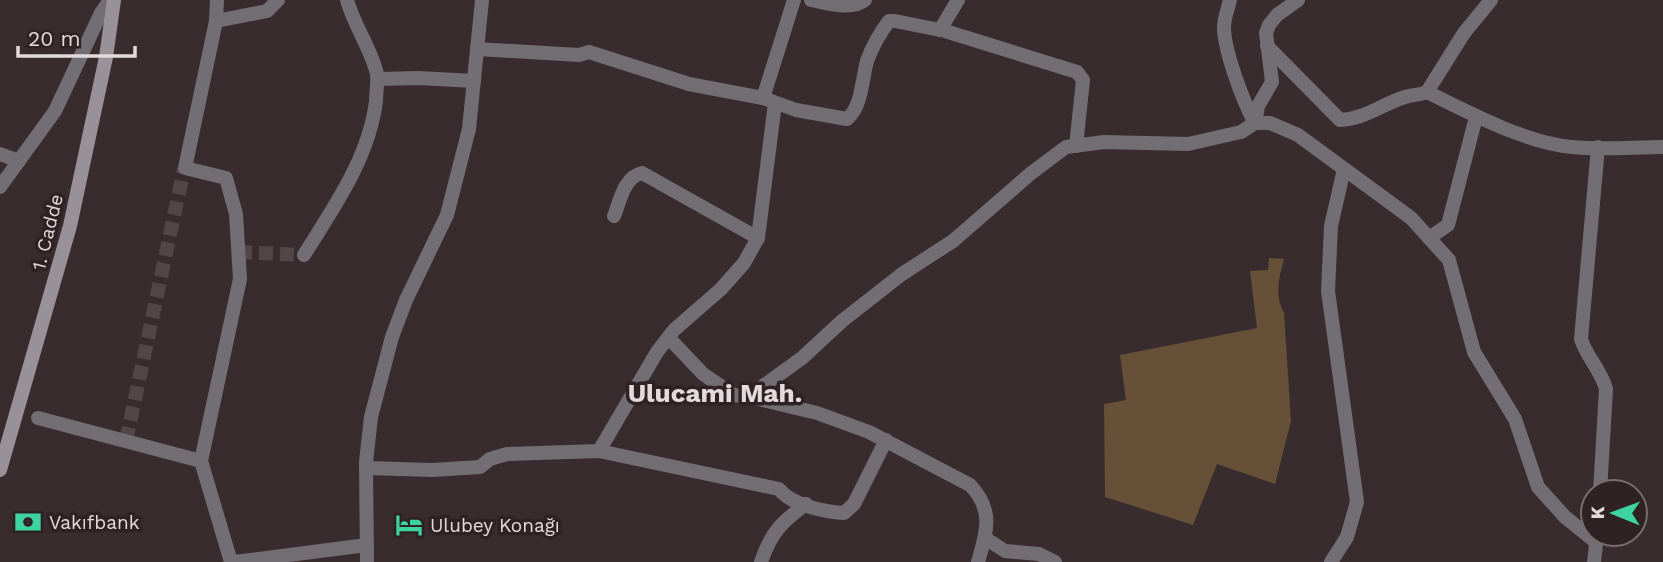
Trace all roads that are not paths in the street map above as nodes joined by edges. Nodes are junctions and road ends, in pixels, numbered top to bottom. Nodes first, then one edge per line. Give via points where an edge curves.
1 (112, 0) edge
2 (217, 0) edge
3 (278, 0) edge
4 (346, 0) edge
5 (482, 0) edge
6 (794, 0) edge
7 (811, 0) edge
8 (865, 0) edge
9 (958, 0) edge
10 (1230, 0) edge
11 (1298, 0) edge
12 (1491, 0) edge
13 (216, 21) junction
14 (940, 30) junction
15 (1267, 46) junction
16 (477, 49) junction
17 (377, 79) junction
18 (474, 81) junction
19 (1427, 92) junction
20 (769, 101) junction
21 (1476, 117) junction
22 (1255, 122) junction
23 (1076, 146) junction
24 (1598, 147) junction
25 (1663, 147) edge
26 (0, 154) edge
27 (19, 161) junction
28 (1344, 169) junction
29 (0, 187) edge
30 (614, 216) dead end
31 (758, 238) junction
32 (1429, 238) junction
33 (304, 255) dead end
34 (669, 338) junction
35 (748, 397) junction
36 (38, 418) dead end
37 (886, 440) junction
38 (598, 450) junction
39 (201, 461) junction
40 (366, 468) junction
41 (0, 470) edge
42 (1601, 478) edge
43 (806, 504) junction
44 (1579, 526) edge
45 (985, 538) junction
46 (368, 545) junction
47 (232, 562) edge
48 (367, 562) edge
49 (761, 562) edge
50 (978, 562) edge
51 (1055, 562) edge
52 (1331, 562) edge

1 - 27 street via 101,13 55,111
1 - 41 main road, 1. Cadde via 106,57 70,226
2 - 13 street
3 - 13 street via 267,11
4 - 17 street
5 - 16 street
6 - 20 street
7 - 8 street via 857,5
9 - 14 street
10 - 22 street via 1224,25 1226,46
11 - 15 street via 1269,25
12 - 19 street
13 - 39 street via 185,168 226,178 236,214 240,279
14 - 20 street via 889,21 868,60 855,110 847,119
14 - 23 street via 1077,72 1083,80
15 - 19 street via 1340,120
15 - 22 street via 1272,82
16 - 18 street
16 - 20 street via 589,52 689,84
17 - 18 street
17 - 33 street via 374,118 365,146 345,189
18 - 40 street via 469,129 447,215 392,337 371,418
19 - 21 street
20 - 31 street
21 - 24 street via 1525,136 1571,147
21 - 32 street via 1448,225
22 - 23 street via 1241,132 1188,144
22 - 28 street via 1298,135
23 - 35 street via 1066,147 1030,174 953,241 902,274
24 - 25 street
24 - 42 street via 1581,340 1606,389
26 - 27 street
27 - 29 street
28 - 32 street via 1411,218
28 - 52 street via 1331,226 1328,291 1357,502 1347,537
30 - 31 street via 629,181 642,173
31 - 34 street via 721,289
32 - 44 street via 1448,260 1474,352 1515,419 1538,487
34 - 35 street via 702,374 734,395
34 - 38 street
35 - 37 street via 817,413
36 - 39 street
37 - 43 street via 854,504 844,513
37 - 45 street via 970,485 981,497 988,522
38 - 40 street via 508,454 480,467 444,470
38 - 43 street via 779,489 785,497
39 - 47 street
40 - 46 street
43 - 49 street via 782,522
45 - 50 street
45 - 51 street via 1006,551 1039,554
46 - 47 street
46 - 48 street

